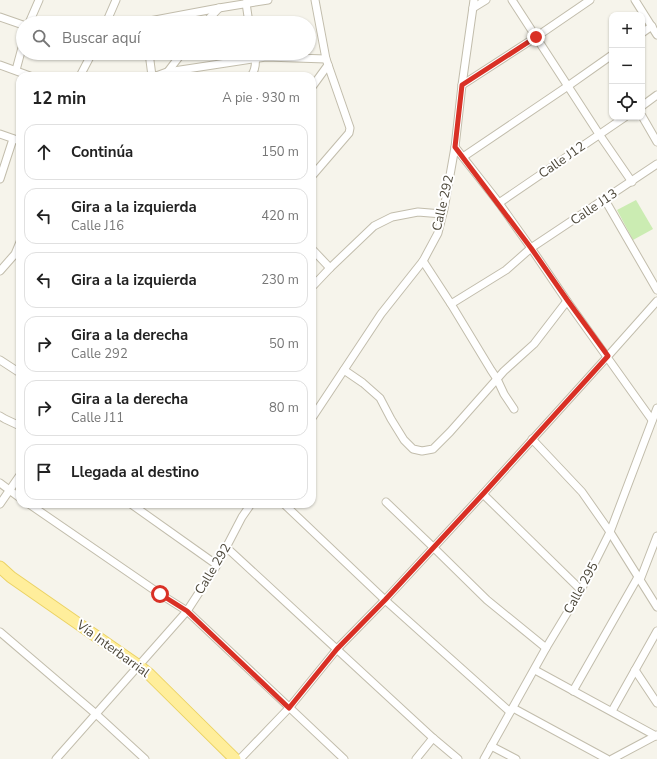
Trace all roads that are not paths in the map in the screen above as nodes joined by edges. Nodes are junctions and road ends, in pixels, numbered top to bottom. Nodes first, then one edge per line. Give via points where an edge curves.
1 (39, 0) edge
2 (116, 0) edge
3 (268, 0) edge
4 (315, 0) edge
5 (474, 0) edge
6 (486, 0) edge
7 (512, 0) edge
8 (590, 0) edge
9 (635, 0) edge
10 (246, 4) junction
11 (219, 8) junction
12 (473, 8) junction
13 (32, 16) edge
14 (109, 16) edge
15 (178, 16) edge
16 (212, 16) edge
17 (248, 16) edge
18 (0, 17) edge
19 (16, 23) edge
20 (652, 26) junction
21 (645, 31) edge
22 (657, 35) edge
23 (536, 37) junction
24 (609, 57) edge
25 (19, 60) edge
26 (88, 60) edge
27 (151, 60) edge
28 (177, 60) edge
29 (235, 60) edge
30 (255, 60) edge
31 (296, 60) edge
32 (327, 62) junction
33 (0, 65) edge
34 (16, 70) junction
35 (21, 72) edge
36 (82, 72) edge
37 (152, 72) edge
38 (168, 72) edge
39 (176, 72) edge
40 (254, 72) edge
41 (316, 80) edge
42 (462, 85) junction
43 (568, 86) junction
44 (657, 95) edge
45 (645, 104) edge
46 (620, 120) edge
47 (644, 120) edge
48 (0, 134) edge
49 (599, 134) junction
50 (16, 140) edge
51 (657, 142) edge
52 (455, 147) junction
53 (463, 158) junction
54 (657, 164) edge
55 (316, 171) edge
56 (0, 179) edge
57 (632, 182) junction
58 (605, 200) junction
59 (498, 204) junction
60 (442, 214) junction
61 (531, 248) junction
62 (316, 253) edge
63 (16, 257) edge
64 (422, 261) junction
65 (330, 268) junction
66 (0, 272) edge
67 (316, 283) edge
68 (657, 290) edge
69 (568, 301) junction
70 (657, 301) edge
71 (451, 304) junction
72 (608, 356) junction
73 (0, 360) edge
74 (16, 370) edge
75 (344, 370) junction
76 (497, 379) junction
77 (657, 408) edge
78 (514, 409) dead end
79 (316, 412) edge
80 (0, 416) edge
81 (652, 420) junction
82 (16, 424) edge
83 (532, 439) junction
84 (16, 480) edge
85 (0, 483) edge
86 (9, 490) junction
87 (483, 494) junction
88 (16, 495) edge
89 (386, 502) dead end
90 (0, 504) edge
91 (35, 508) edge
92 (137, 508) edge
93 (248, 508) edge
94 (288, 508) edge
95 (610, 532) junction
96 (657, 536) edge
97 (226, 547) junction
98 (433, 547) junction
99 (217, 565) junction
100 (0, 567) edge
101 (639, 579) junction
102 (581, 590) junction
103 (385, 600) junction
104 (657, 606) edge
105 (187, 611) junction
106 (657, 630) edge
107 (0, 632) edge
108 (546, 648) junction
109 (337, 649) junction
110 (139, 666) junction
111 (535, 670) junction
112 (635, 670) junction
113 (573, 691) junction
114 (657, 703) edge
115 (289, 708) junction
116 (512, 710) junction
117 (612, 712) junction
118 (96, 714) junction
119 (657, 736) edge
120 (433, 738) junction
121 (491, 746) junction
122 (56, 759) edge
123 (145, 759) edge
124 (235, 759) edge
125 (240, 759) edge
126 (344, 759) edge
127 (416, 759) edge
128 (458, 759) edge
129 (484, 759) edge
130 (516, 759) edge
131 (607, 759) edge
132 (612, 759) edge

1 - 13 street
2 - 14 street
3 - 10 street
4 - 32 street
5 - 12 street, Calle 292
6 - 12 street
7 - 23 street
8 - 23 street
9 - 20 street
10 - 11 street
10 - 17 street
11 - 15 street
11 - 16 street
12 - 42 street, Calle 292
18 - 19 street
20 - 21 street
20 - 22 street
23 - 42 street
23 - 43 street
24 - 43 street
25 - 34 street
26 - 36 street
27 - 37 street
28 - 38 street
29 - 39 street
30 - 40 street
31 - 32 street
32 - 41 street
32 - 55 street via 350,128 349,133
33 - 34 street
34 - 35 street
42 - 52 street, Calle 292
43 - 49 street
43 - 53 street
44 - 45 street
46 - 49 street, Calle J12
47 - 51 street
48 - 50 street
49 - 57 street
49 - 59 street, Calle J12
50 - 56 street
52 - 53 street
52 - 60 street, Calle 292
53 - 59 street
54 - 57 street, Calle J13
57 - 58 street, Calle J13
58 - 61 street, Calle J13
58 - 68 street
59 - 61 street
60 - 64 street, Calle 292 via 438,233
60 - 65 street via 418,212 392,217 374,226
61 - 69 street
61 - 71 street, Calle J13 via 506,270
62 - 65 street
63 - 66 street
64 - 71 street
64 - 75 street, Calle 292 via 381,314
65 - 67 street
69 - 72 street
69 - 76 street via 534,344
70 - 72 street
71 - 76 street
72 - 81 street
72 - 83 street
73 - 74 street
75 - 76 street via 380,398 404,440 413,449 422,451 433,449
75 - 79 street, Calle 292
76 - 78 street
77 - 81 street, Calle 295
80 - 82 street
81 - 95 street, Calle 295
83 - 87 street
83 - 95 street via 582,492
84 - 86 street
85 - 86 street
86 - 88 street
86 - 90 street
87 - 98 street
87 - 102 street
89 - 98 street
91 - 105 street
92 - 99 street
93 - 97 street, Calle 292
94 - 103 street
95 - 101 street
95 - 102 street, Calle 295
96 - 101 street
97 - 99 street, Calle 292
97 - 109 street
98 - 103 street
98 - 108 street via 487,600
99 - 105 street, Calle 292
100 - 110 main road, Vía Interbarrial
101 - 104 street
101 - 113 street
102 - 108 street, Calle 295
103 - 109 street
103 - 116 street
105 - 110 street, Calle 292
105 - 115 street
106 - 112 street
107 - 118 street
108 - 111 street, Calle 295
109 - 115 street
109 - 120 street
110 - 118 street, Calle 292
110 - 124 main road, Vía Interbarrial
111 - 113 street
111 - 116 street, Calle 295
112 - 114 street
112 - 117 street
113 - 117 street
115 - 125 street
115 - 126 street
116 - 121 street, Calle 295
116 - 131 street
117 - 119 street
118 - 122 street, Calle 292
118 - 123 street
119 - 132 street
120 - 127 street
120 - 128 street
121 - 129 street, Calle 295
121 - 130 street

